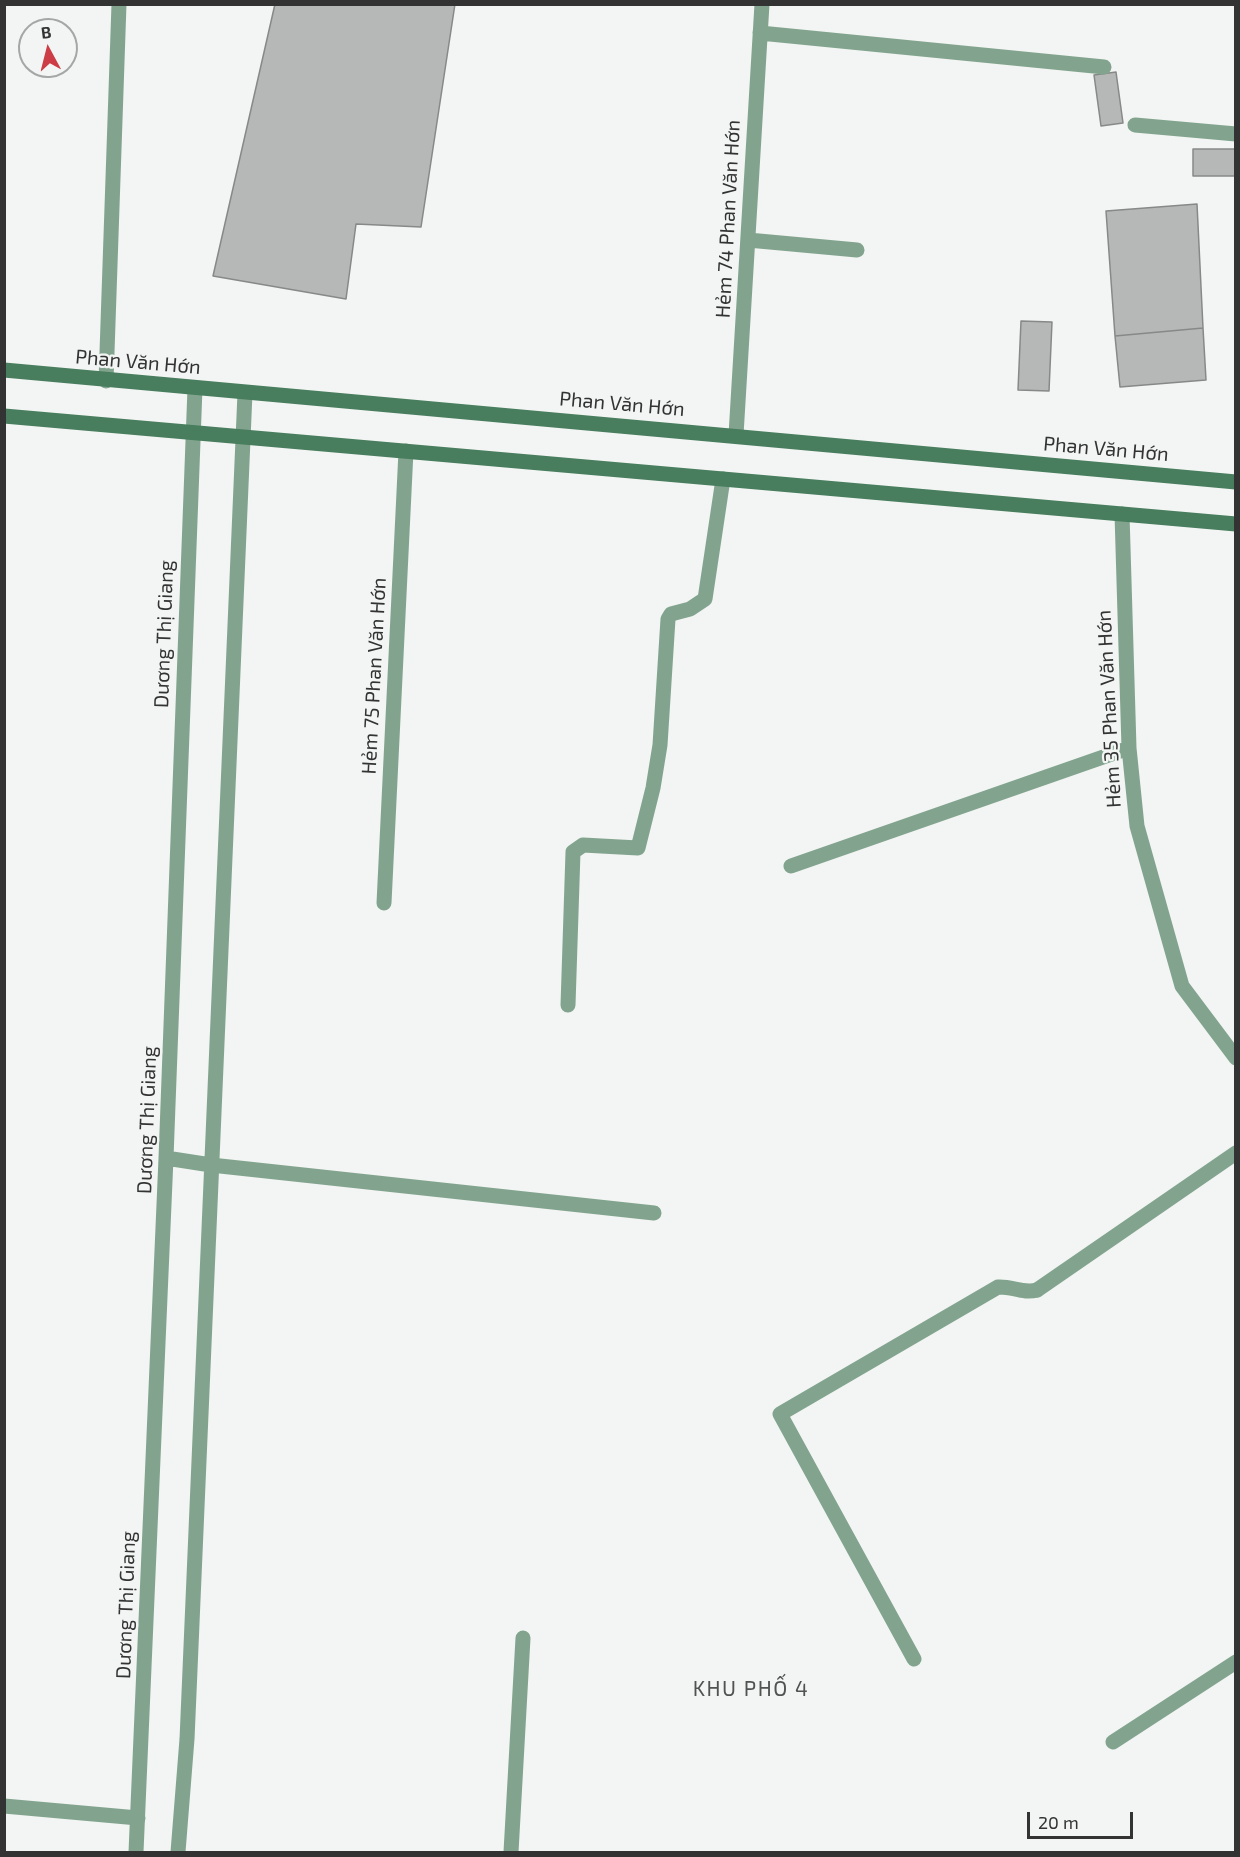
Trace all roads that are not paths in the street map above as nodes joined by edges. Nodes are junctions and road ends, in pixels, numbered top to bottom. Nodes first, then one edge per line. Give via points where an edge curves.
1 (119, 4) edge
2 (762, 4) edge
3 (760, 33) junction
4 (1104, 67) dead end
5 (1134, 125) dead end
6 (1236, 134) edge
7 (748, 240) junction
8 (857, 250) dead end
9 (4, 370) edge
10 (106, 381) junction
11 (195, 388) junction
12 (244, 393) junction
13 (4, 416) edge
14 (192, 432) junction
15 (735, 435) junction
16 (241, 437) junction
17 (406, 451) junction
18 (723, 479) junction
19 (1236, 482) edge
20 (1122, 514) junction
21 (1236, 524) edge
22 (1129, 748) junction
23 (791, 866) dead end
24 (384, 903) dead end
25 (568, 1005) dead end
26 (1236, 1058) edge
27 (1236, 1153) edge
28 (166, 1158) junction
29 (211, 1165) junction
30 (654, 1213) dead end
31 (523, 1638) dead end
32 (914, 1659) dead end
33 (1236, 1662) edge
34 (1113, 1742) dead end
35 (4, 1806) edge
36 (138, 1818) junction
37 (136, 1852) edge
38 (178, 1852) edge
39 (511, 1852) edge

1 - 10 street
2 - 3 street, Hẻm 74 Phan Văn Hớn
3 - 4 street
3 - 7 street, Hẻm 74 Phan Văn Hớn
5 - 6 street
7 - 8 street
7 - 15 street, Hẻm 74 Phan Văn Hớn
9 - 10 main road, Phan Văn Hớn
10 - 11 main road, Phan Văn Hớn
11 - 12 main road, Phan Văn Hớn
11 - 14 street, Dương Thị Giang
12 - 15 main road, Phan Văn Hớn
12 - 16 street
13 - 14 main road
14 - 16 main road
14 - 28 street, Dương Thị Giang
15 - 19 main road, Phan Văn Hớn
16 - 17 main road
16 - 29 street
17 - 18 main road
17 - 24 street, Hẻm 75 Phan Văn Hớn
18 - 20 main road
18 - 25 street via 705,599 668,619 660,745 638,848 583,845 573,852
20 - 21 main road
20 - 22 street, Hẻm 35 Phan Văn Hớn
22 - 23 street
22 - 26 street, Hẻm 35 Phan Văn Hớn via 1137,826 1182,986
27 - 32 street via 1037,1290 998,1287 780,1414
28 - 29 street
28 - 36 street, Dương Thị Giang
29 - 30 street
29 - 38 street via 187,1738
31 - 39 street
33 - 34 street
35 - 36 street
36 - 37 street, Dương Thị Giang

